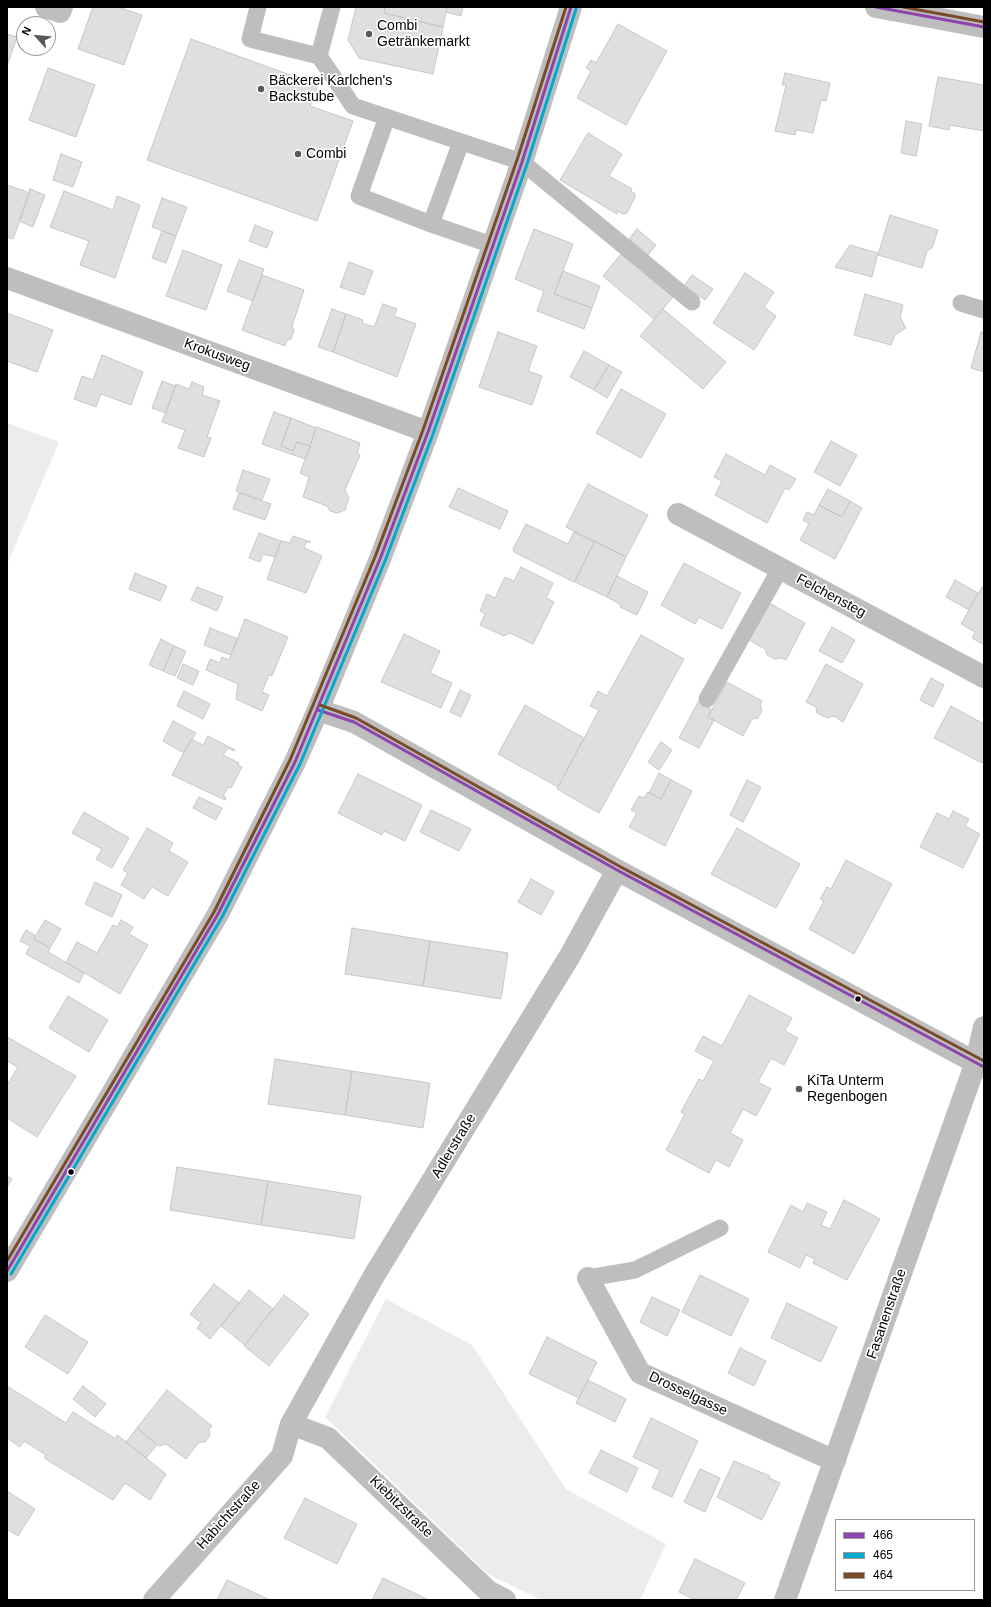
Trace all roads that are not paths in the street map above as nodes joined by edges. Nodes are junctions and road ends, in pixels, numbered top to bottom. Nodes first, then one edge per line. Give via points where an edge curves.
1 (46, 7) edge
2 (62, 7) edge
3 (258, 7) edge
4 (332, 7) edge
5 (571, 7) edge
6 (876, 7) edge
7 (984, 28) edge
8 (319, 56) junction
9 (387, 117) junction
10 (461, 142) junction
11 (522, 162) junction
12 (431, 224) junction
13 (492, 244) junction
14 (7, 278) edge
15 (692, 302) dead end
16 (962, 303) dead end
17 (984, 310) edge
18 (428, 432) junction
19 (678, 514) dead end
20 (780, 569) junction
21 (984, 677) edge
22 (707, 699) dead end
23 (318, 710) junction
24 (617, 870) junction
25 (984, 1027) edge
26 (980, 1064) edge
27 (720, 1228) dead end
28 (7, 1272) edge
29 (588, 1278) joint
30 (291, 1424) junction
31 (835, 1462) junction
32 (154, 1600) edge
33 (505, 1600) edge
34 (785, 1600) edge

1 - 2 street via 60,12
3 - 8 lane via 250,39
4 - 8 lane
5 - 11 street
6 - 7 street
8 - 9 lane via 353,106
9 - 10 lane
9 - 12 lane via 359,196
10 - 11 lane
10 - 12 lane
11 - 13 street
11 - 15 lane
12 - 13 lane
13 - 18 street
14 - 18 street, Krokusweg
16 - 17 lane
18 - 23 street via 380,559
19 - 20 street, Felchensteg
20 - 21 street, Felchensteg
20 - 22 lane
23 - 24 street via 354,722
23 - 28 street via 218,914
24 - 26 street
24 - 30 street, Adlerstraße via 571,954 376,1274
25 - 26 street, Fasanenstraße
26 - 31 street, Fasanenstraße
27 - 29 lane via 635,1270
29 - 31 street, Drosselgasse via 640,1373
30 - 32 street, Habichtstraße via 282,1456
30 - 33 street, Kiebitzstraße via 328,1438 488,1591
31 - 34 street, Fasanenstraße

